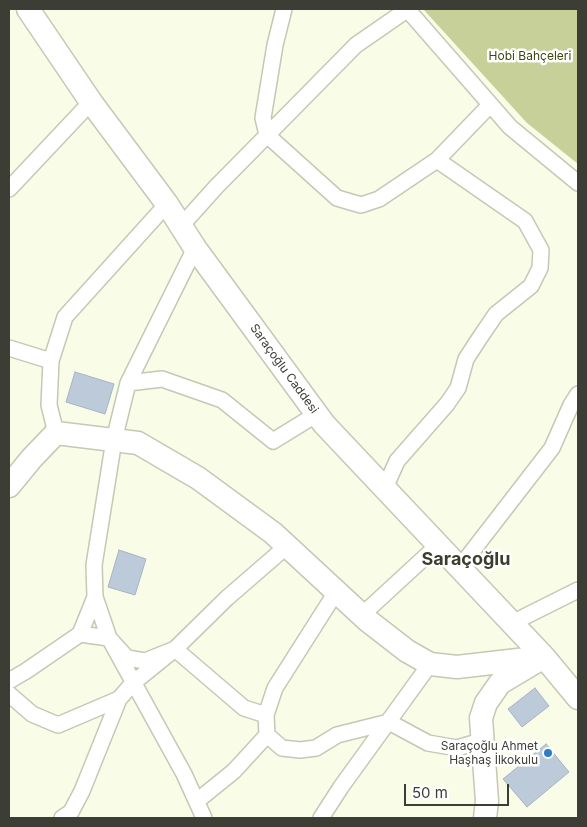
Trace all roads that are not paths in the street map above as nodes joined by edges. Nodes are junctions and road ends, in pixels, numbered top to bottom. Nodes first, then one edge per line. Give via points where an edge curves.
1 (28, 9) edge
2 (284, 9) edge
3 (407, 9) edge
4 (91, 102) junction
5 (490, 105) junction
6 (267, 135) junction
7 (437, 160) junction
8 (578, 183) edge
9 (9, 189) edge
10 (167, 204) junction
11 (181, 226) junction
12 (195, 248) junction
13 (9, 348) edge
14 (51, 361) junction
15 (128, 383) junction
16 (578, 394) edge
17 (317, 414) junction
18 (56, 433) junction
19 (114, 440) junction
20 (9, 486) edge
21 (385, 488) junction
22 (438, 544) junction
23 (287, 546) junction
24 (460, 567) junction
25 (578, 590) edge
26 (336, 592) junction
27 (95, 598) junction
28 (362, 615) junction
29 (512, 623) junction
30 (80, 634) junction
31 (109, 638) junction
32 (175, 649) junction
33 (544, 657) junction
34 (430, 664) junction
35 (9, 681) edge
36 (133, 683) junction
37 (9, 694) edge
38 (578, 698) edge
39 (119, 699) junction
40 (266, 715) junction
41 (389, 722) junction
42 (266, 735) junction
43 (481, 740) junction
44 (197, 801) junction
45 (62, 818) edge
46 (204, 818) edge
47 (321, 818) edge
48 (485, 818) edge

1 - 4 street, Saraçoğlu Caddesi
2 - 6 street via 263,118
3 - 5 street
3 - 6 street via 356,45
4 - 9 street
4 - 10 street, Saraçoğlu Caddesi
5 - 7 street
5 - 8 street via 510,127
6 - 7 street via 337,198 361,205 379,199
6 - 11 street
7 - 21 street via 525,221 541,250 540,268 531,286 496,314 466,359 458,388 397,461
10 - 11 street, Saraçoğlu Caddesi
10 - 14 street via 65,317
11 - 12 street, Saraçoğlu Caddesi
12 - 15 street
12 - 17 street, Saraçoğlu Caddesi
13 - 14 street
14 - 18 street via 49,406
15 - 17 street via 162,379 222,400 273,441
15 - 19 street
16 - 24 street via 552,448
17 - 21 street, Saraçoğlu Caddesi
18 - 19 street
18 - 20 street
19 - 23 street via 138,442 198,478
19 - 27 street via 99,520 94,565
21 - 22 street, Saraçoğlu Caddesi
22 - 24 street, Saraçoğlu Caddesi
22 - 28 street
23 - 26 street
23 - 32 street via 226,598
24 - 29 street, Saraçoğlu Caddesi
25 - 29 street
26 - 28 street
26 - 40 street via 275,688
27 - 30 street
27 - 31 street
28 - 34 street via 407,651
29 - 33 street, Saraçoğlu Caddesi
30 - 31 street
30 - 35 street
31 - 32 street via 127,658 145,662
31 - 36 street
32 - 36 street
32 - 40 street via 244,708
33 - 34 street via 457,667
33 - 38 street, Saraçoğlu Caddesi
33 - 43 street via 500,683 486,703 481,718
34 - 41 street
36 - 39 street
36 - 44 street
37 - 39 street via 32,714 58,725
39 - 45 street via 82,791 71,812
40 - 42 street
41 - 42 street via 337,735 316,748 300,750 282,748
41 - 43 street via 428,743 457,748
41 - 47 street
42 - 44 street via 234,771
43 - 48 street via 487,801
44 - 46 street

